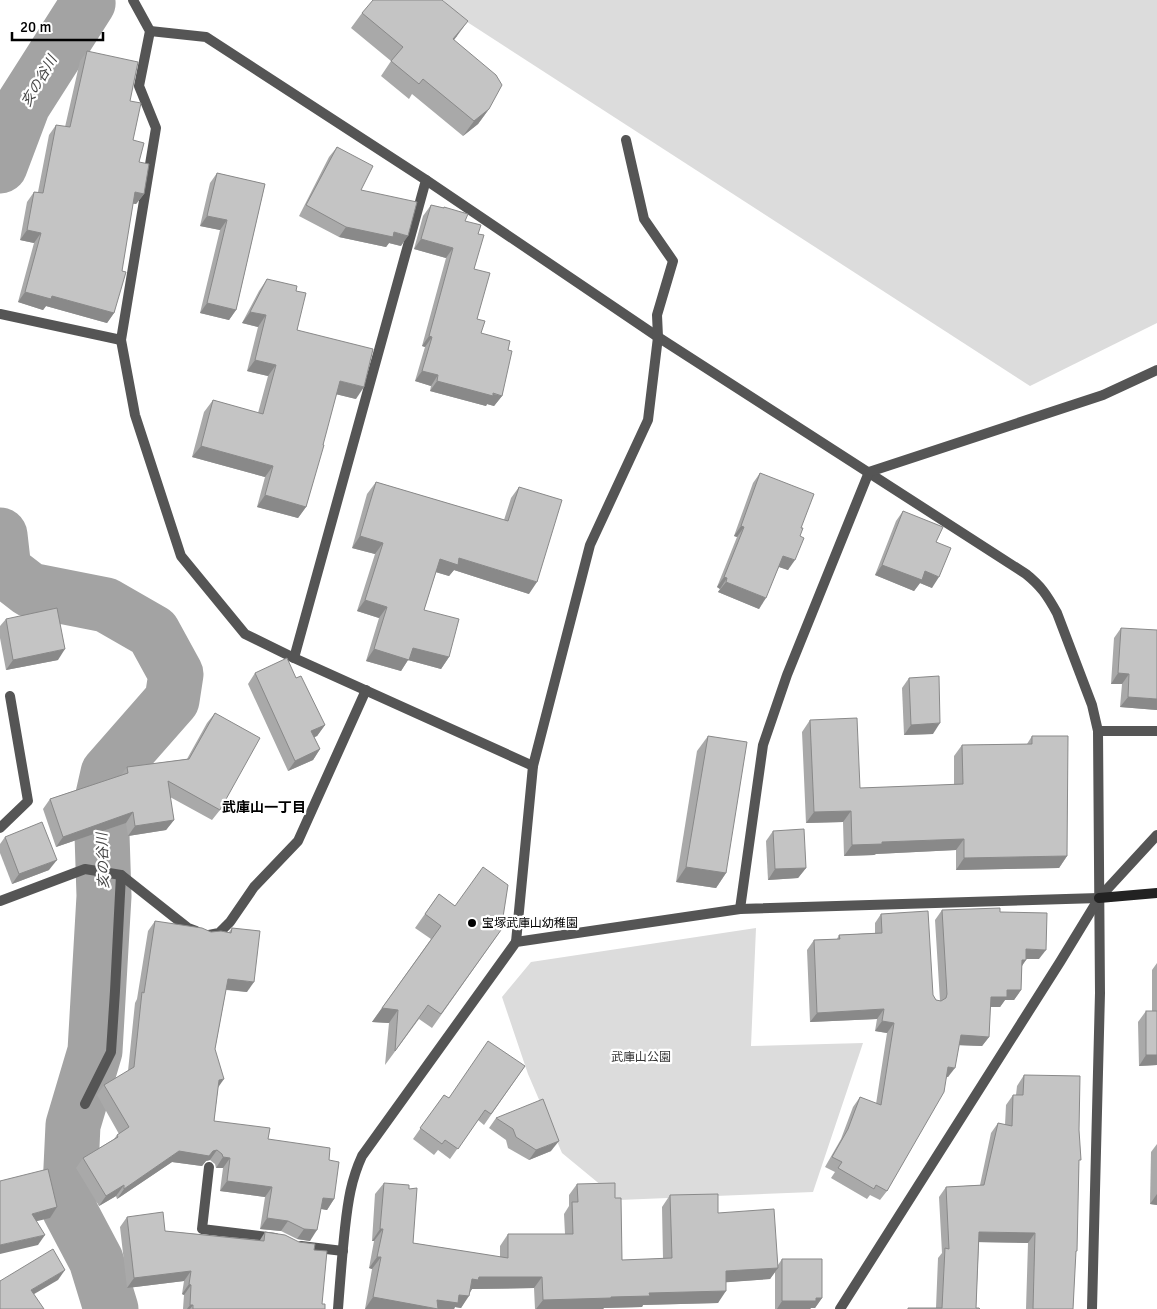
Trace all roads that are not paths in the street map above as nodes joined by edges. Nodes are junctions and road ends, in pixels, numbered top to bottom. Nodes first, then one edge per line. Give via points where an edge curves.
1 (133, 0) edge
2 (150, 31) junction
3 (626, 140) dead end
4 (426, 180) junction
5 (0, 314) edge
6 (658, 337) junction
7 (121, 340) junction
8 (1157, 370) edge
9 (869, 472) junction
10 (294, 658) junction
11 (366, 690) junction
12 (10, 696) dead end
13 (1098, 731) junction
14 (1157, 731) edge
15 (533, 766) junction
16 (0, 828) edge
17 (1157, 835) edge
18 (121, 875) junction
19 (1157, 893) edge
20 (1099, 898) junction
21 (0, 901) edge
22 (740, 908) junction
23 (516, 942) junction
24 (85, 1104) dead end
25 (209, 1167) edge
26 (342, 1251) junction
27 (338, 1309) edge
28 (840, 1309) edge
29 (1092, 1309) edge

1 - 2 street
2 - 4 street via 206,37
2 - 7 street via 139,86 156,128
3 - 6 street via 644,220 673,261 657,315
4 - 6 street
4 - 10 street
5 - 7 street
6 - 9 street
6 - 15 street via 648,420 590,544
7 - 10 street via 135,415 181,556 245,634
8 - 9 street via 1103,395
9 - 13 street via 1026,574 1039,586 1057,613 1092,705
9 - 22 street via 787,675 763,745
10 - 11 street
11 - 15 street
11 - 18 street via 298,841 254,887 219,933 206,936 188,928
12 - 16 street via 28,801
13 - 14 street
13 - 20 street
15 - 23 street
17 - 20 street
18 - 21 street via 85,869
18 - 24 street via 111,1052
19 - 20 street
20 - 22 street via 927,907
20 - 28 street
20 - 29 street via 1100,993
22 - 23 street
23 - 26 street via 362,1156 350,1192
25 - 26 street via 202,1229 280,1238 295,1246
26 - 27 street

